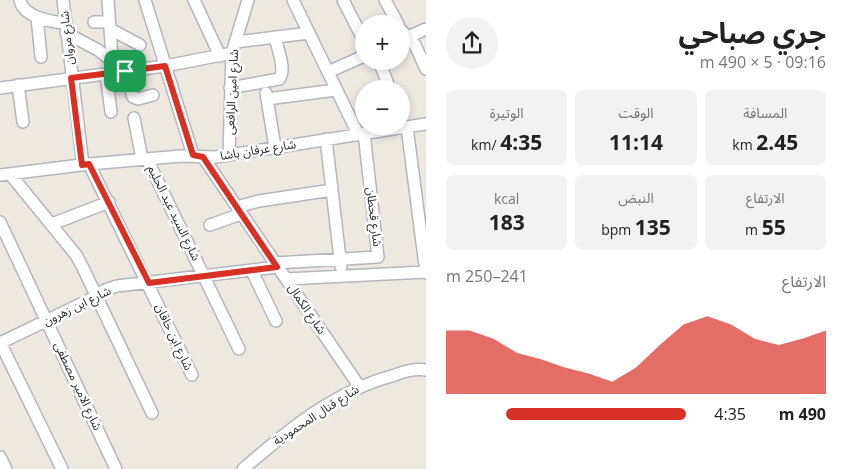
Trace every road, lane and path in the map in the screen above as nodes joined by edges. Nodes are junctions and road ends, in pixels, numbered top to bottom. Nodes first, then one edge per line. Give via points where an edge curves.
1 (20, 0) edge
2 (63, 0) edge
3 (108, 0) edge
4 (145, 0) edge
5 (194, 0) edge
6 (248, 0) edge
7 (293, 0) edge
8 (343, 0) edge
9 (385, 0) edge
10 (393, 15) edge
11 (37, 16) junction
12 (94, 22) dead end
13 (355, 23) edge
14 (110, 26) junction
15 (66, 28) junction
16 (426, 29) edge
17 (309, 33) junction
18 (410, 34) edge
19 (275, 37) junction
20 (410, 41) edge
21 (140, 45) dead end
22 (234, 48) junction
23 (220, 56) junction
24 (41, 57) dead end
25 (355, 60) edge
26 (165, 66) junction
27 (426, 69) edge
28 (114, 70) junction
29 (328, 72) junction
30 (71, 78) junction
31 (264, 82) junction
32 (18, 85) junction
33 (0, 88) edge
34 (230, 88) junction
35 (336, 90) junction
36 (153, 95) dead end
37 (267, 99) junction
38 (111, 112) dead end
39 (134, 118) dead end
40 (23, 122) dead end
41 (355, 123) edge
42 (410, 124) edge
43 (426, 124) edge
44 (355, 135) edge
45 (361, 135) edge
46 (407, 135) edge
47 (326, 139) junction
48 (275, 148) junction
49 (229, 155) junction
50 (198, 156) junction
51 (144, 159) junction
52 (86, 164) junction
53 (5, 174) edge
54 (426, 176) edge
55 (414, 177) junction
56 (332, 190) junction
57 (109, 202) junction
58 (239, 210) junction
59 (422, 216) edge
60 (0, 222) edge
61 (52, 224) junction
62 (210, 225) dead end
63 (424, 241) edge
64 (340, 260) junction
65 (276, 265) junction
66 (252, 271) junction
67 (426, 272) edge
68 (205, 276) junction
69 (343, 276) junction
70 (286, 279) junction
71 (149, 283) junction
72 (97, 294) junction
73 (47, 320) junction
74 (276, 321) dead end
75 (0, 343) edge
76 (239, 349) dead end
77 (426, 370) edge
78 (192, 375) dead end
79 (359, 386) junction
80 (152, 412) dead end
81 (0, 457) edge
82 (6, 469) edge
83 (62, 469) edge
84 (116, 469) edge
85 (243, 469) edge

1 - 11 street via 24,9
2 - 15 street, شارع مروان
3 - 14 street
4 - 26 street, شارع الكمال
5 - 23 street
6 - 22 street, شارع امين الرافعى
7 - 17 street
8 - 13 street
9 - 10 street
11 - 15 street
11 - 24 street
12 - 14 street
14 - 21 street
14 - 28 street
15 - 28 street via 90,45
15 - 30 street, شارع مروان
16 - 18 street
17 - 19 street
17 - 29 street
19 - 22 street
19 - 31 street via 282,74 279,79
20 - 27 street
22 - 23 street
22 - 34 street, شارع امين الرافعى
23 - 26 street
25 - 29 street
26 - 28 street
26 - 50 street, شارع الكمال
28 - 30 street
28 - 36 street via 133,97
28 - 38 street
29 - 35 street
30 - 32 street
30 - 52 street, شارع مروان
31 - 34 street
31 - 37 street
32 - 33 street
32 - 40 street
34 - 49 street, شارع امين الرافعى
35 - 37 street
35 - 41 street
37 - 48 street
39 - 51 street, شارع السيد عبد الحليم
42 - 43 street, شارع عرفان باشا
44 - 47 street, شارع عرفان باشا
45 - 64 street, شارع قحطان via 379,256
46 - 55 street
47 - 48 street, شارع عرفان باشا
47 - 56 street
48 - 49 street, شارع عرفان باشا
49 - 50 street, شارع عرفان باشا
50 - 51 street, شارع عرفان باشا
50 - 58 street, شارع الكمال
51 - 52 street, شارع عرفان باشا
51 - 68 street, شارع السيد عبد الحليم
52 - 53 street, شارع عرفان باشا
52 - 57 street, شارع ابن خاقان
53 - 61 street
54 - 55 street
55 - 59 street
56 - 58 street via 259,201
56 - 64 street
57 - 61 street
57 - 71 street, شارع ابن خاقان
58 - 62 street
58 - 65 street, شارع الكمال
59 - 63 street
60 - 73 street, شارع الامير مصطفى
61 - 72 street via 76,255
63 - 67 street
64 - 65 street, شارع قحطان
64 - 69 street
65 - 66 street, شارع ابن زهرون
65 - 70 street, شارع الكمال
66 - 68 street, شارع ابن زهرون
66 - 74 street
67 - 69 street
68 - 71 street, شارع ابن زهرون
68 - 76 street, شارع السيد عبد الحليم
69 - 70 street
70 - 79 street, شارع الكمال
71 - 72 street, شارع ابن زهرون via 117,286
71 - 78 street, شارع ابن خاقان
72 - 73 street, شارع ابن زهرون via 91,300
72 - 80 street
73 - 75 street, شارع ابن زهرون
73 - 84 street, شارع الامير مصطفى
75 - 83 street
77 - 79 street, شارع قنال المحمودية via 410,371
79 - 85 street, شارع قنال المحمودية via 298,424
81 - 82 street

